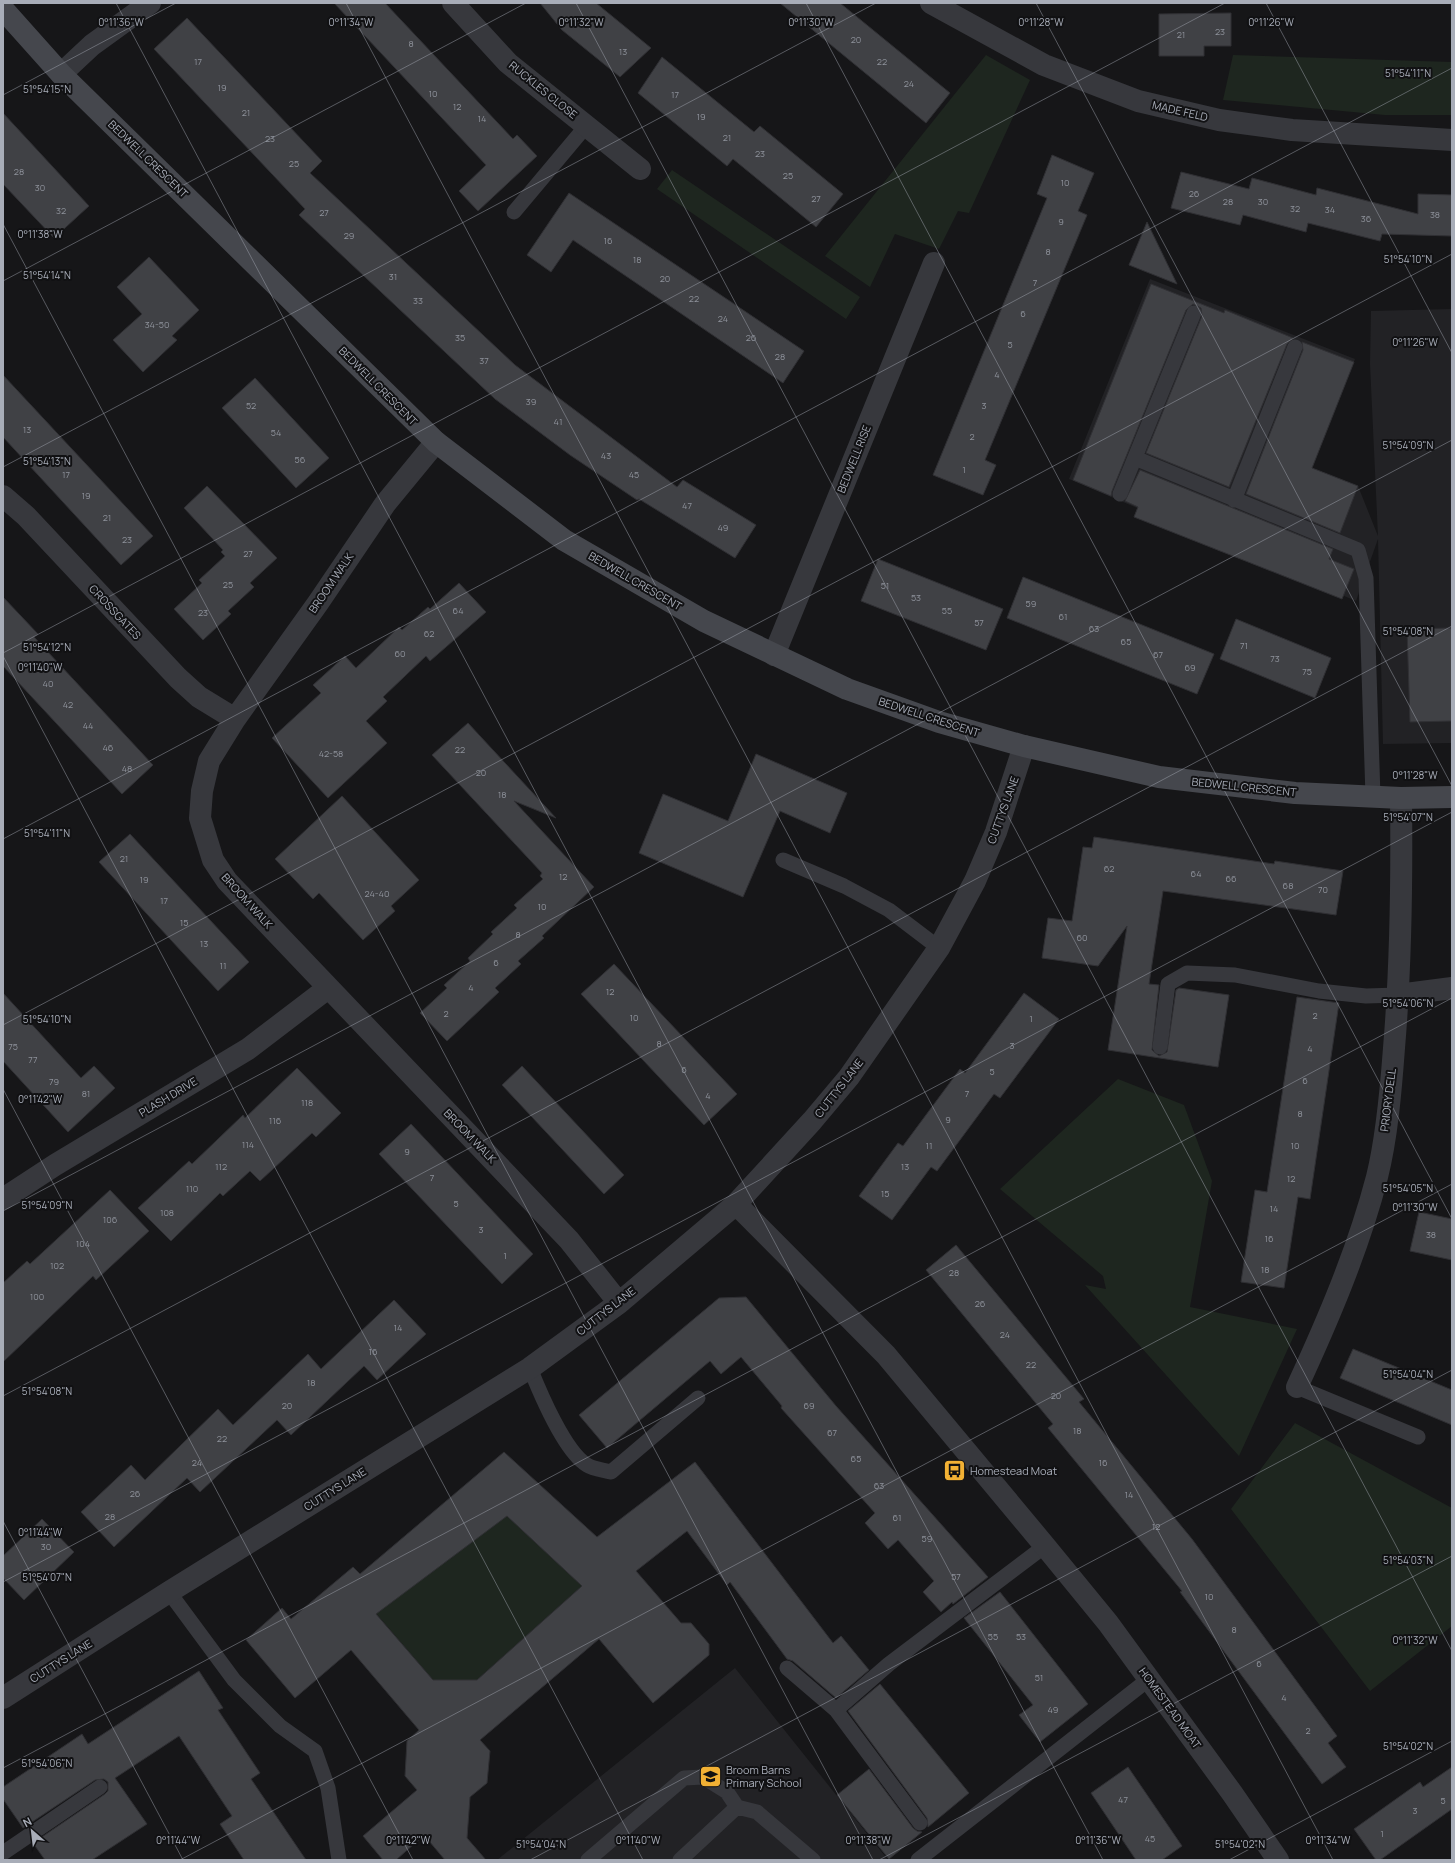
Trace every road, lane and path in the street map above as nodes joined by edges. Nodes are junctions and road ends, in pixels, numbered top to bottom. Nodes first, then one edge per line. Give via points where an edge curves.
1 (150, 3) edge
2 (453, 3) edge
3 (931, 3) edge
4 (3, 9) edge
5 (61, 74) junction
6 (587, 125) junction
7 (1452, 140) edge
8 (640, 169) dead end
9 (514, 212) dead end
10 (934, 263) dead end
11 (1194, 313) dead end
12 (1295, 347) dead end
13 (436, 442) junction
14 (1135, 458) junction
15 (1120, 494) dead end
16 (3, 496) edge
17 (1234, 500) junction
18 (774, 655) junction
19 (235, 719) junction
20 (1024, 746) junction
21 (1373, 797) junction
22 (1452, 797) edge
23 (1401, 798) junction
24 (783, 860) dead end
25 (939, 948) junction
26 (328, 988) junction
27 (1452, 988) edge
28 (1398, 995) junction
29 (1160, 1047) dead end
30 (3, 1199) edge
31 (736, 1204) junction
32 (619, 1303) junction
33 (530, 1368) junction
34 (1297, 1387) joint
35 (698, 1398) dead end
36 (1418, 1437) dead end
37 (1045, 1546) junction
38 (169, 1592) junction
39 (787, 1668) dead end
40 (1149, 1679) junction
41 (3, 1698) edge
42 (836, 1710) junction
43 (100, 1787) dead end
44 (737, 1807) junction
45 (920, 1822) dead end
46 (3, 1853) edge
47 (339, 1860) edge
48 (588, 1860) edge
49 (680, 1860) edge
50 (813, 1860) edge
51 (918, 1860) edge
52 (1278, 1860) edge

1 - 5 street via 92,45
2 - 6 street, RUCKLES CLOSE via 508,63
3 - 7 street, MADE FELD via 1044,65 1138,101 1219,120 1277,128
4 - 5 street, BEDWELL CRESCENT
5 - 13 street, BEDWELL CRESCENT
6 - 8 street, RUCKLES CLOSE
6 - 9 lane
10 - 18 street, BEDWELL RISE
11 - 14 lane
12 - 17 lane
13 - 18 street, BEDWELL CRESCENT via 564,540 704,621
13 - 19 street, BROOM WALK via 385,504
14 - 15 lane
14 - 17 lane
16 - 19 street, CROSSGATES via 26,516 178,678 199,697
17 - 21 lane via 1358,550 1366,578
18 - 20 street, BEDWELL CRESCENT via 848,689 939,722
19 - 26 street, BROOM WALK via 209,761 202,791 200,818 210,854 227,881
20 - 21 street, BEDWELL CRESCENT via 1159,777 1295,792
20 - 25 street, CUTTYS LANE via 996,832 975,881
21 - 23 street, BEDWELL CRESCENT
22 - 23 street, BEDWELL CRESCENT
23 - 28 street, PRIORY DELL
24 - 25 lane via 844,886 889,910
25 - 31 street, CUTTYS LANE via 849,1077
26 - 30 street, PLASH DRIVE via 248,1049
26 - 32 street, BROOM WALK via 569,1240
27 - 28 street
28 - 29 lane via 1366,996 1235,975 1187,973 1168,984
28 - 34 street, PRIORY DELL via 1391,1090 1377,1176 1326,1323
31 - 32 street, CUTTYS LANE
31 - 37 street, HOMESTEAD MOAT via 886,1355
32 - 33 street, CUTTYS LANE
33 - 35 lane via 546,1407 574,1454 588,1466 611,1472
33 - 38 street, CUTTYS LANE
34 - 36 lane
37 - 40 street, HOMESTEAD MOAT
37 - 42 lane via 889,1664
38 - 41 street, CUTTYS LANE
38 - 47 lane via 234,1680 280,1726 315,1751 328,1788
39 - 42 lane
40 - 51 lane
40 - 52 street, HOMESTEAD MOAT
42 - 45 lane
43 - 46 lane
44 - 48 lane via 727,1792 704,1777 684,1778
44 - 49 lane
44 - 50 lane via 757,1812

